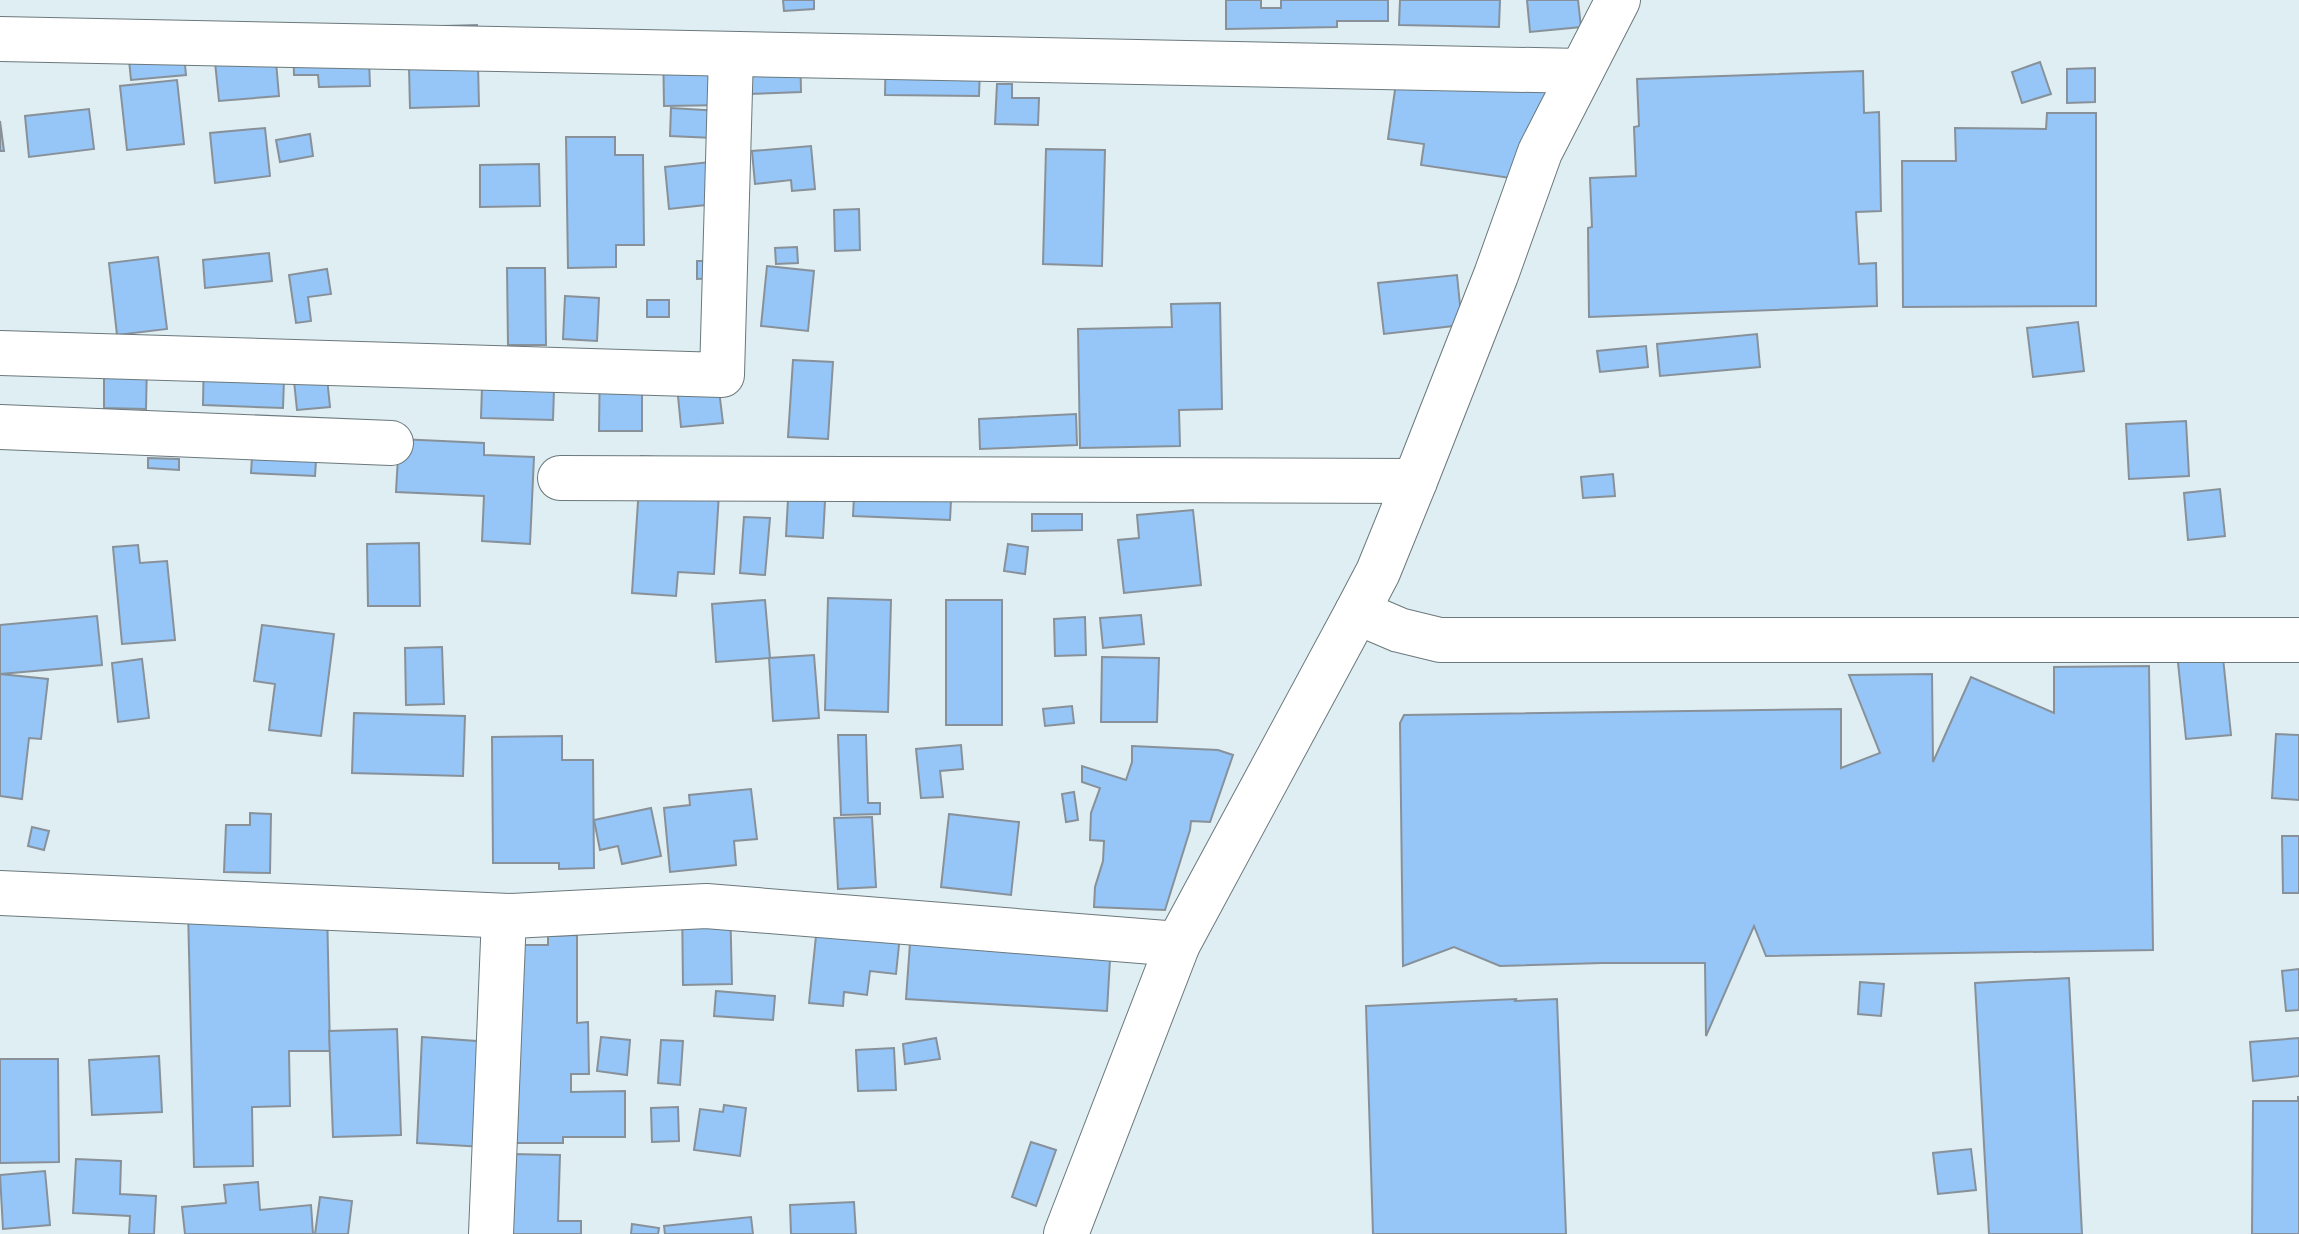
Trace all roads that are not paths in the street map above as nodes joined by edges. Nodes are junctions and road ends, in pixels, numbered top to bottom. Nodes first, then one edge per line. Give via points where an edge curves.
1 (1618, 0) edge
2 (0, 39) edge
3 (731, 54) junction
4 (1581, 71) junction
5 (0, 353) edge
6 (0, 427) edge
7 (391, 443) dead end
8 (560, 478) dead end
9 (1415, 481) junction
10 (1357, 612) junction
11 (2299, 640) edge
12 (0, 893) edge
13 (504, 916) junction
14 (1178, 944) junction
15 (491, 1234) edge
16 (1066, 1234) edge

1 - 4 street
2 - 3 street
3 - 4 street
3 - 5 street via 722,375
4 - 9 street via 1540,152
6 - 7 street
8 - 9 street
9 - 10 street
10 - 11 street via 1440,640
10 - 14 street
12 - 13 street
13 - 14 street via 706,906
13 - 15 street
14 - 16 street

